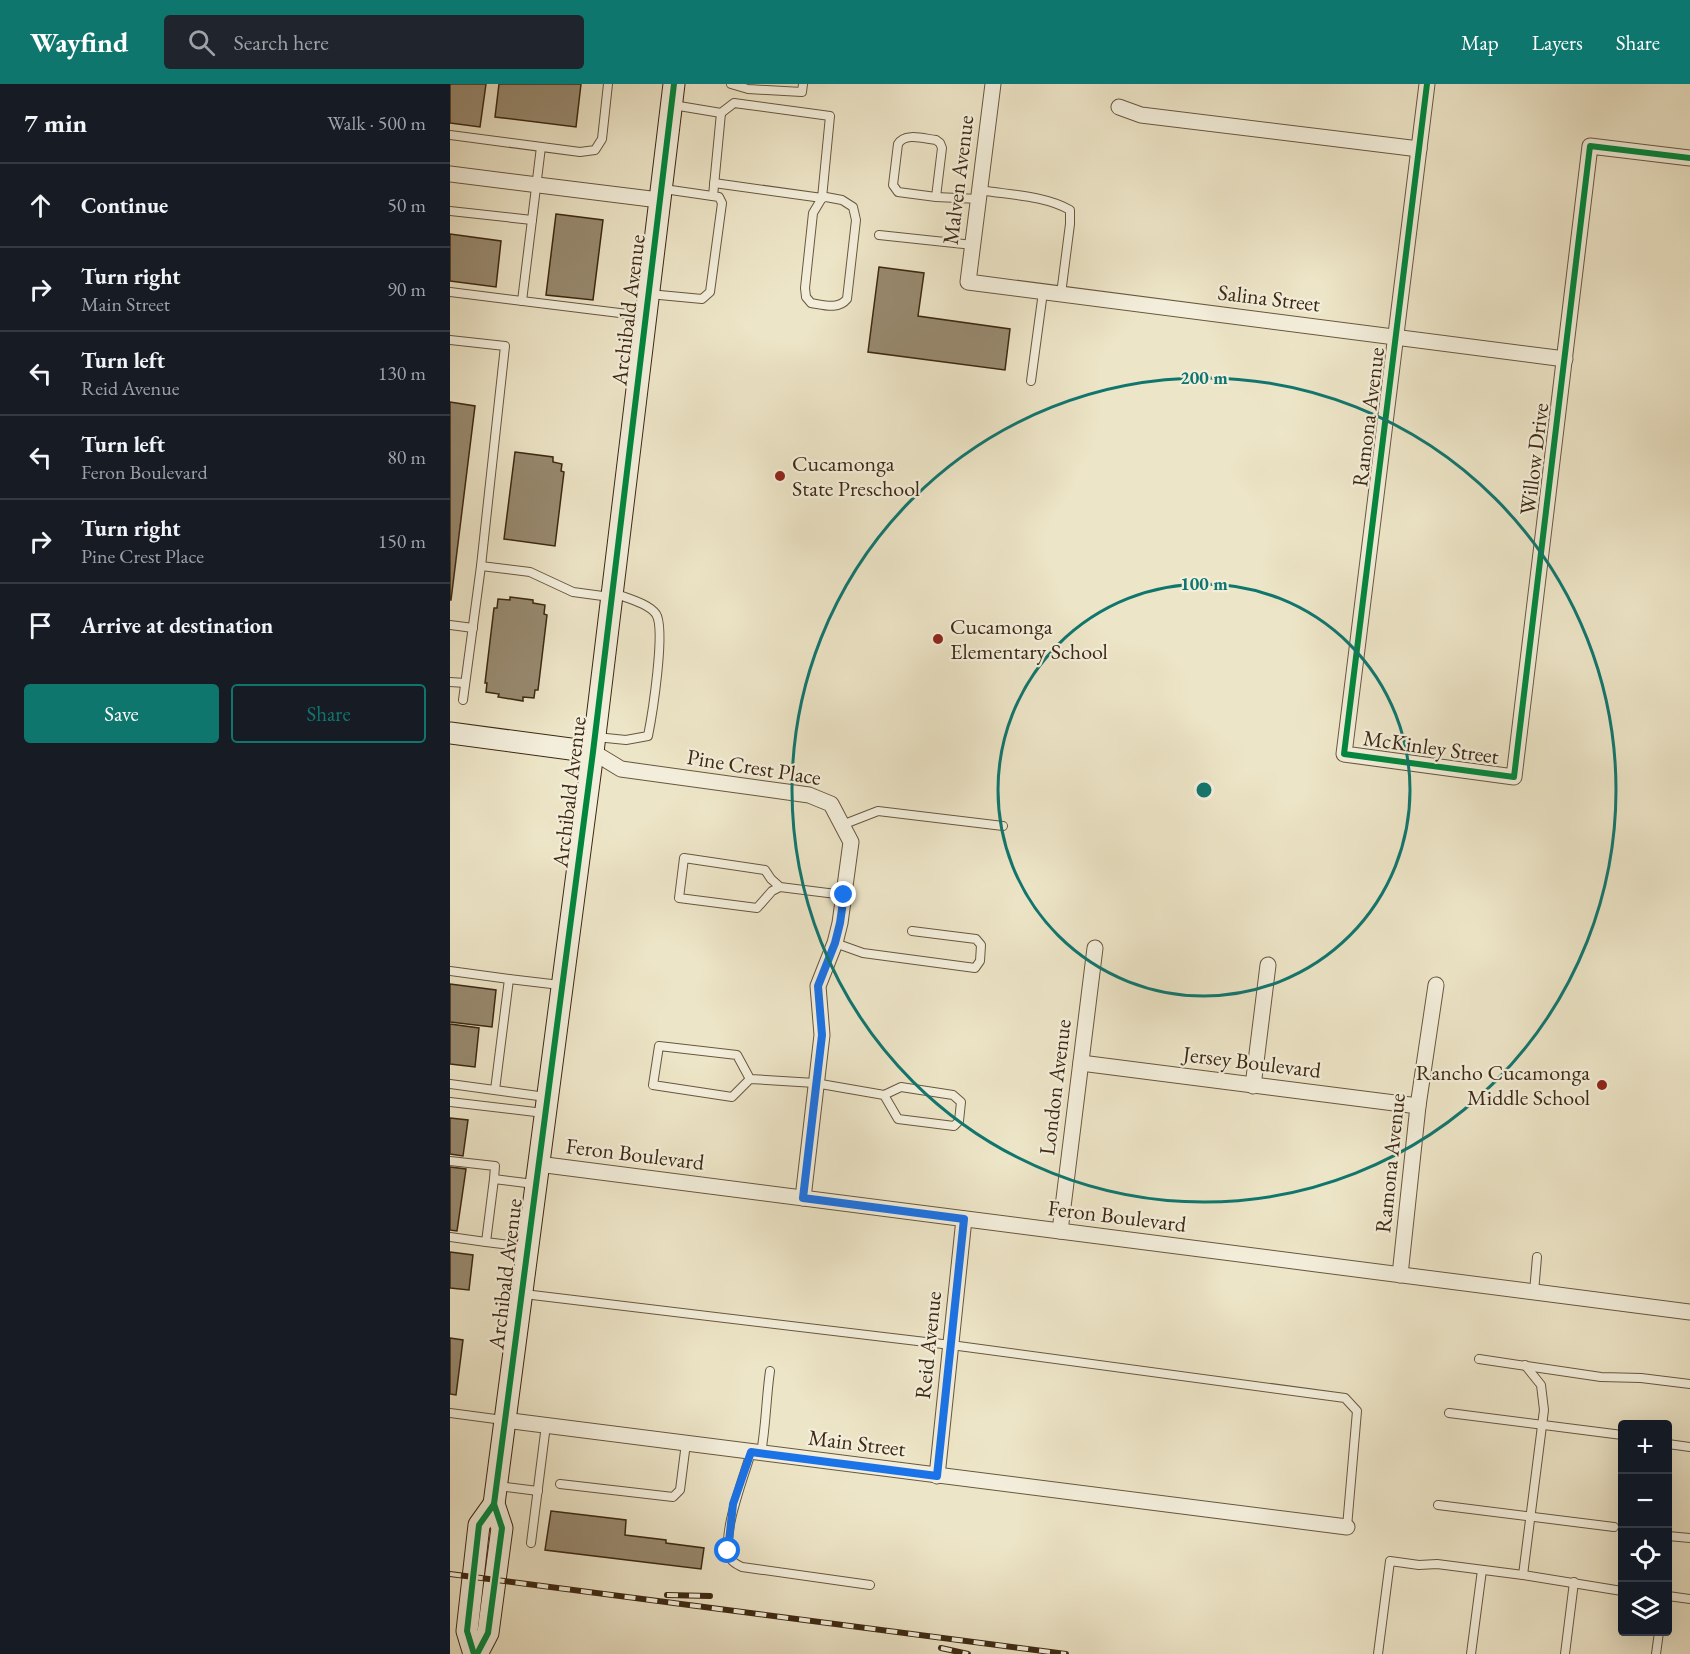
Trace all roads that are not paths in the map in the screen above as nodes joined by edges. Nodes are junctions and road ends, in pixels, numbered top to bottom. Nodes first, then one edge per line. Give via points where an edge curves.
1 (608, 84) edge
2 (732, 84) edge
3 (803, 84) edge
4 (993, 84) edge
5 (1427, 84) edge
6 (673, 94) edge
7 (1119, 107) dead end
8 (721, 113) junction
9 (450, 135) edge
10 (541, 147) junction
11 (1419, 148) junction
12 (1690, 158) edge
13 (450, 174) edge
14 (714, 183) junction
15 (536, 184) junction
16 (660, 194) junction
17 (979, 194) junction
18 (713, 196) junction
19 (822, 198) junction
20 (936, 198) junction
21 (450, 211) edge
22 (532, 220) junction
23 (879, 235) dead end
24 (973, 245) junction
25 (968, 282) joint
26 (450, 292) edge
27 (1043, 292) junction
28 (648, 294) junction
29 (1061, 294) junction
30 (522, 301) junction
31 (645, 316) junction
32 (1396, 338) junction
33 (450, 340) edge
34 (1565, 359) junction
35 (1031, 381) dead end
36 (481, 566) junction
37 (612, 595) junction
38 (450, 625) edge
39 (473, 628) junction
40 (450, 681) edge
41 (465, 683) junction
42 (463, 700) dead end
43 (450, 733) edge
44 (594, 744) junction
45 (1344, 754) joint
46 (1514, 777) joint
47 (842, 825) junction
48 (1003, 826) dead end
49 (780, 887) junction
50 (844, 895) junction
51 (912, 930) dead end
52 (835, 943) junction
53 (1095, 948) dead end
54 (1268, 965) dead end
55 (450, 971) edge
56 (509, 978) junction
57 (562, 985) junction
58 (1436, 985) dead end
59 (1081, 1063) junction
60 (750, 1079) junction
61 (815, 1083) junction
62 (450, 1084) edge
63 (1253, 1086) junction
64 (495, 1090) junction
65 (884, 1095) junction
66 (450, 1102) edge
67 (547, 1105) junction
68 (1418, 1106) junction
69 (450, 1161) edge
70 (537, 1174) junction
71 (494, 1179) junction
72 (803, 1198) junction
73 (964, 1219) junction
74 (1060, 1231) junction
75 (450, 1237) edge
76 (486, 1242) junction
77 (527, 1248) junction
78 (1537, 1257) dead end
79 (1400, 1275) junction
80 (1534, 1292) junction
81 (521, 1294) junction
82 (1690, 1312) edge
83 (951, 1345) junction
84 (1479, 1359) dead end
85 (1526, 1365) junction
86 (770, 1371) dead end
87 (1690, 1384) edge
88 (450, 1413) edge
89 (1449, 1413) dead end
90 (504, 1420) junction
91 (546, 1425) junction
92 (1542, 1425) junction
93 (1618, 1434) edge
94 (686, 1443) junction
95 (1672, 1445) edge
96 (1690, 1447) edge
97 (756, 1453) junction
98 (937, 1476) junction
99 (560, 1484) dead end
100 (537, 1491) junction
101 (495, 1495) junction
102 (1438, 1505) dead end
103 (1530, 1516) junction
104 (1347, 1527) joint
105 (1614, 1527) dead end
106 (1672, 1536) edge
107 (1690, 1538) edge
108 (531, 1543) dead end
109 (1482, 1570) junction
110 (1523, 1575) junction
111 (1574, 1582) junction
112 (870, 1585) dead end
113 (1618, 1590) edge
114 (1672, 1597) edge
115 (1690, 1599) edge
116 (1658, 1636) edge
117 (475, 1654) edge
118 (1378, 1654) edge
119 (1471, 1654) edge
120 (1565, 1654) edge
121 (1656, 1654) edge

1 - 10 lane via 602,139 596,150
2 - 3 lane via 748,89 802,92
4 - 17 street, Malven Avenue
5 - 11 street, Ramona Avenue
6 - 8 lane
6 - 16 main road, Archibald Avenue
7 - 11 street via 1141,115
8 - 14 lane
8 - 19 lane via 734,103 830,116
9 - 10 lane
10 - 15 lane
11 - 32 street, Ramona Avenue
12 - 34 street, Willow Drive via 1590,146
13 - 15 street
14 - 18 lane
14 - 19 lane
15 - 16 street
15 - 22 lane
16 - 18 lane
16 - 28 main road, Archibald Avenue
17 - 20 lane
17 - 24 street, Malven Avenue
17 - 29 lane via 1042,200 1070,210
18 - 28 lane via 719,196 722,203 710,292 702,299
19 - 19 lane via 813,213 806,297 811,303 836,306 847,299 856,220 853,207 842,200
20 - 20 lane via 894,189 900,139 940,143
21 - 22 lane
22 - 30 lane
23 - 24 lane
24 - 25 street, Malven Avenue
25 - 27 street, Salina Street
26 - 30 lane
27 - 29 street, Salina Street
27 - 35 lane
28 - 31 main road, Archibald Avenue
29 - 32 street, Salina Street
30 - 31 lane
31 - 37 main road, Archibald Avenue
32 - 34 street, Salina Street
32 - 45 street, Ramona Avenue
33 - 36 lane via 505,346
34 - 46 street, Willow Drive
36 - 37 lane via 530,572 573,592
36 - 39 lane
37 - 44 main road, Archibald Avenue
37 - 44 lane via 645,606 658,620 653,701 648,736
38 - 39 lane
39 - 41 lane
40 - 41 lane
41 - 42 lane
43 - 44 main road
44 - 47 street, Pine Crest Place via 621,769 809,795 831,804
44 - 57 main road, Archibald Avenue
45 - 46 street, McKinley Street
47 - 48 lane via 878,811
47 - 50 street, Pine Crest Place via 851,842
49 - 49 lane via 765,870 684,858 679,898 757,908
49 - 50 lane
50 - 52 street, Pine Crest Place
51 - 52 lane via 976,939 981,945 980,960 975,968 863,953
52 - 61 street, Pine Crest Place via 818,986 822,1035
53 - 59 street, London Avenue
54 - 63 street
55 - 56 lane
56 - 57 lane
56 - 64 lane
57 - 67 main road, Archibald Avenue
58 - 68 street, Ramona Avenue
59 - 63 street, Jersey Boulevard
59 - 74 street, London Avenue
60 - 60 lane via 737,1055 659,1046 653,1084 732,1096
60 - 61 lane
61 - 65 lane
61 - 72 street, Pine Crest Place
62 - 64 lane
63 - 68 street, Jersey Boulevard
64 - 67 lane
65 - 65 lane via 902,1087 953,1095 961,1102 959,1121 954,1126 898,1119
66 - 67 lane
67 - 70 main road, Archibald Avenue
68 - 79 street, Ramona Avenue
69 - 71 lane via 495,1166
70 - 71 lane
70 - 72 street, Feron Boulevard
70 - 77 main road, Archibald Avenue
71 - 76 lane
72 - 73 street, Feron Boulevard
73 - 74 street, Feron Boulevard
73 - 83 street, Reid Avenue
74 - 79 street, Feron Boulevard
75 - 76 lane
76 - 77 lane
77 - 81 main road, Archibald Avenue
78 - 80 lane
79 - 80 street, Feron Boulevard
80 - 82 street, Feron Boulevard
81 - 83 lane
81 - 90 main road, Archibald Avenue
83 - 98 street, Reid Avenue
83 - 104 lane via 1345,1398 1357,1411
84 - 85 lane
85 - 87 lane via 1601,1377
85 - 92 lane via 1541,1385
86 - 97 lane via 765,1426
88 - 90 lane
89 - 92 lane
90 - 91 street, Main Street
90 - 101 main road, Archibald Avenue
91 - 94 street, Main Street
91 - 100 lane
92 - 93 lane
92 - 103 lane
94 - 97 street, Main Street
94 - 99 lane via 680,1490 673,1497
95 - 96 lane
97 - 98 street, Main Street
97 - 112 lane via 733,1504 728,1551 734,1563
98 - 104 street, Main Street
100 - 101 lane
100 - 108 lane
101 - 117 main road, Archibald Avenue via 479,1525 467,1631
102 - 103 lane
103 - 105 lane
103 - 110 lane
106 - 107 lane
109 - 110 lane
109 - 118 lane via 1390,1561
109 - 119 lane
110 - 111 lane
111 - 113 lane
111 - 120 lane
114 - 115 lane
116 - 121 lane

